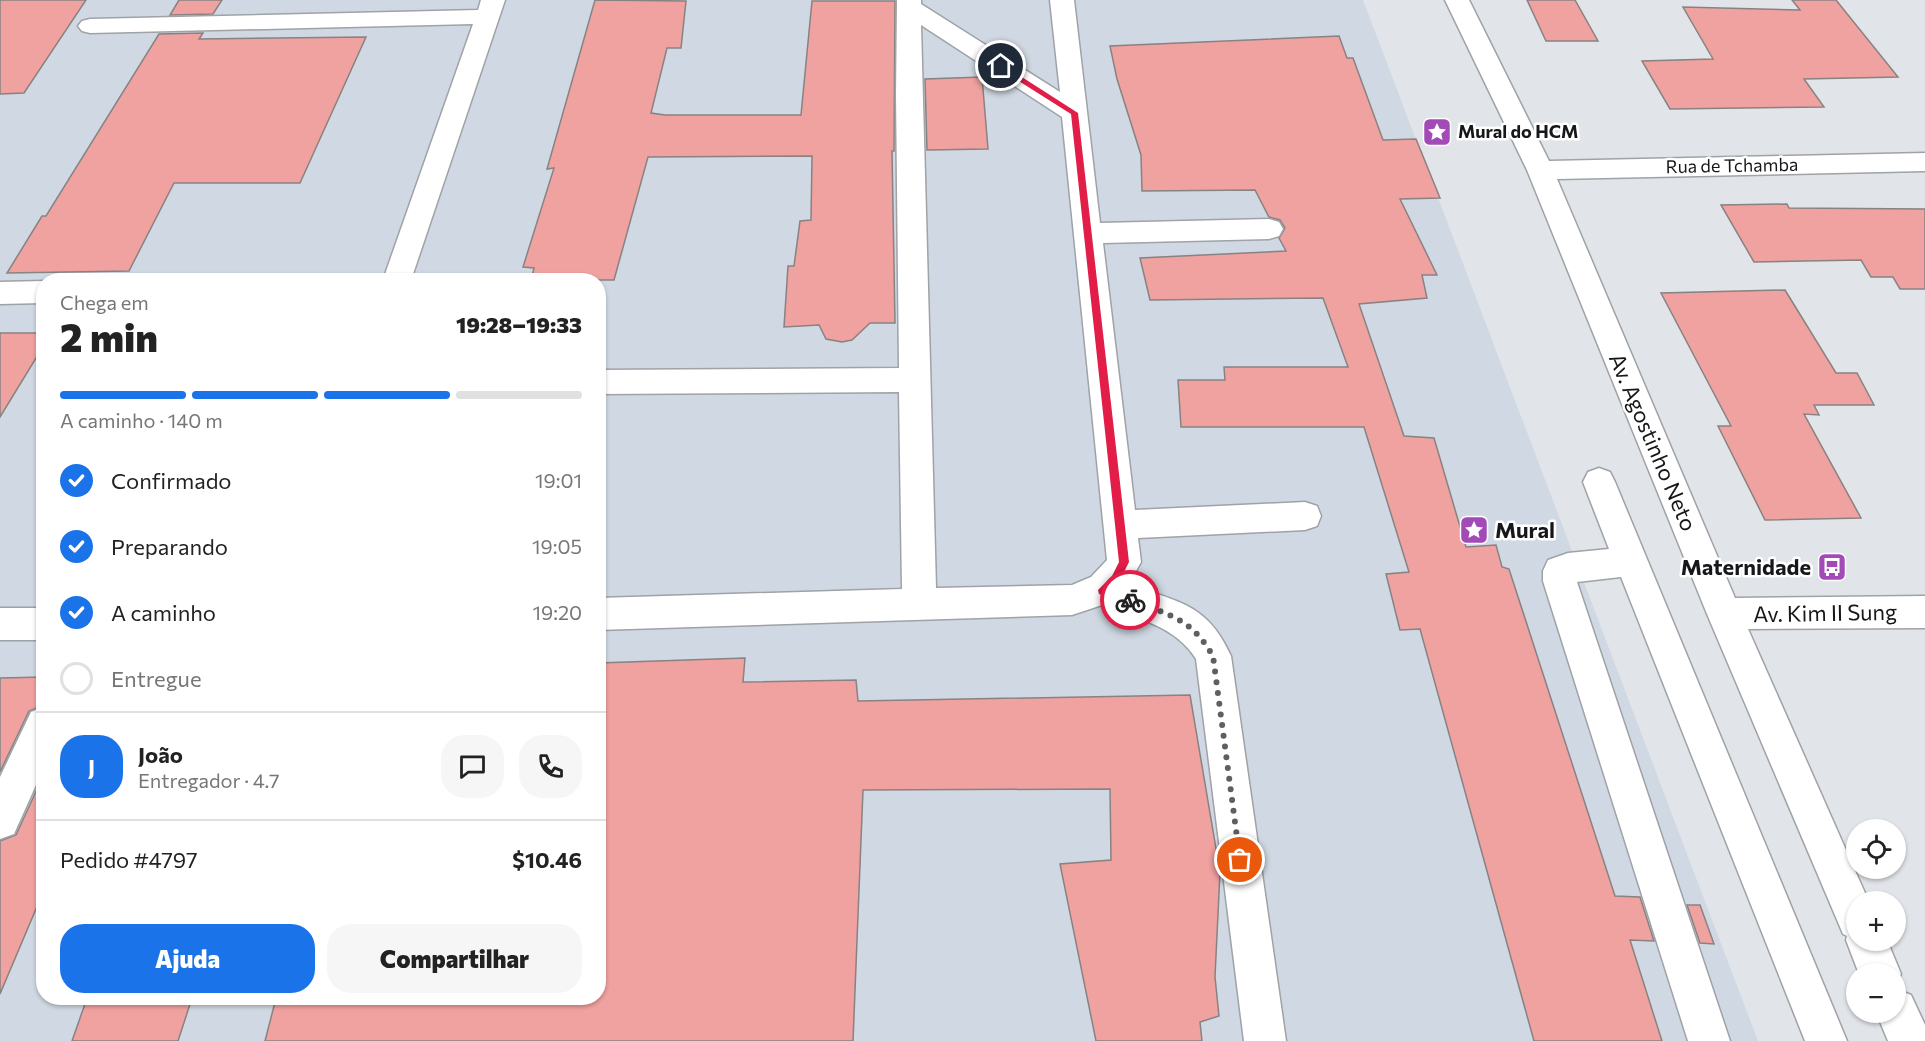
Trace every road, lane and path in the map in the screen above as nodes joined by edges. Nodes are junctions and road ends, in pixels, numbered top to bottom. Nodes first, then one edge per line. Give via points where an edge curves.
1 (1062, 0) edge
2 (1458, 0) edge
3 (909, 4) edge
4 (491, 8) edge
5 (90, 26) dead end
6 (1074, 113) junction
7 (1925, 162) edge
8 (1540, 170) junction
9 (1269, 229) dead end
10 (1087, 233) junction
11 (399, 273) edge
12 (36, 292) edge
13 (0, 293) edge
14 (914, 380) junction
15 (606, 382) edge
16 (1599, 482) dead end
17 (1305, 516) dead end
18 (1120, 525) junction
19 (1631, 561) junction
20 (1103, 590) junction
21 (919, 604) junction
22 (1925, 612) edge
23 (606, 614) edge
24 (1724, 614) junction
25 (0, 624) edge
26 (36, 624) edge
27 (36, 741) edge
28 (0, 820) edge
29 (1846, 895) edge
30 (1902, 1023) edge
31 (1265, 1041) edge
32 (1709, 1041) edge
33 (1826, 1041) edge
34 (1910, 1041) edge

1 - 6 street
2 - 8 street, Av. Agostinho Neto
3 - 6 street
3 - 14 street
4 - 5 street
4 - 11 street
6 - 10 street
7 - 8 street, Rua de Tchamba
8 - 24 street, Av. Agostinho Neto
9 - 10 street
10 - 18 street
12 - 13 street
14 - 15 street
14 - 21 street
16 - 19 street
17 - 18 street
18 - 20 street via 1124,562
19 - 32 street via 1568,568 1560,571 1560,581
19 - 33 street
20 - 21 street via 1072,600
20 - 31 street via 1182,620 1200,634 1213,656
21 - 23 street
22 - 24 street, Av. Kim II Sung
24 - 29 street, Av. Agostinho Neto
25 - 26 street
27 - 28 street
30 - 34 street

